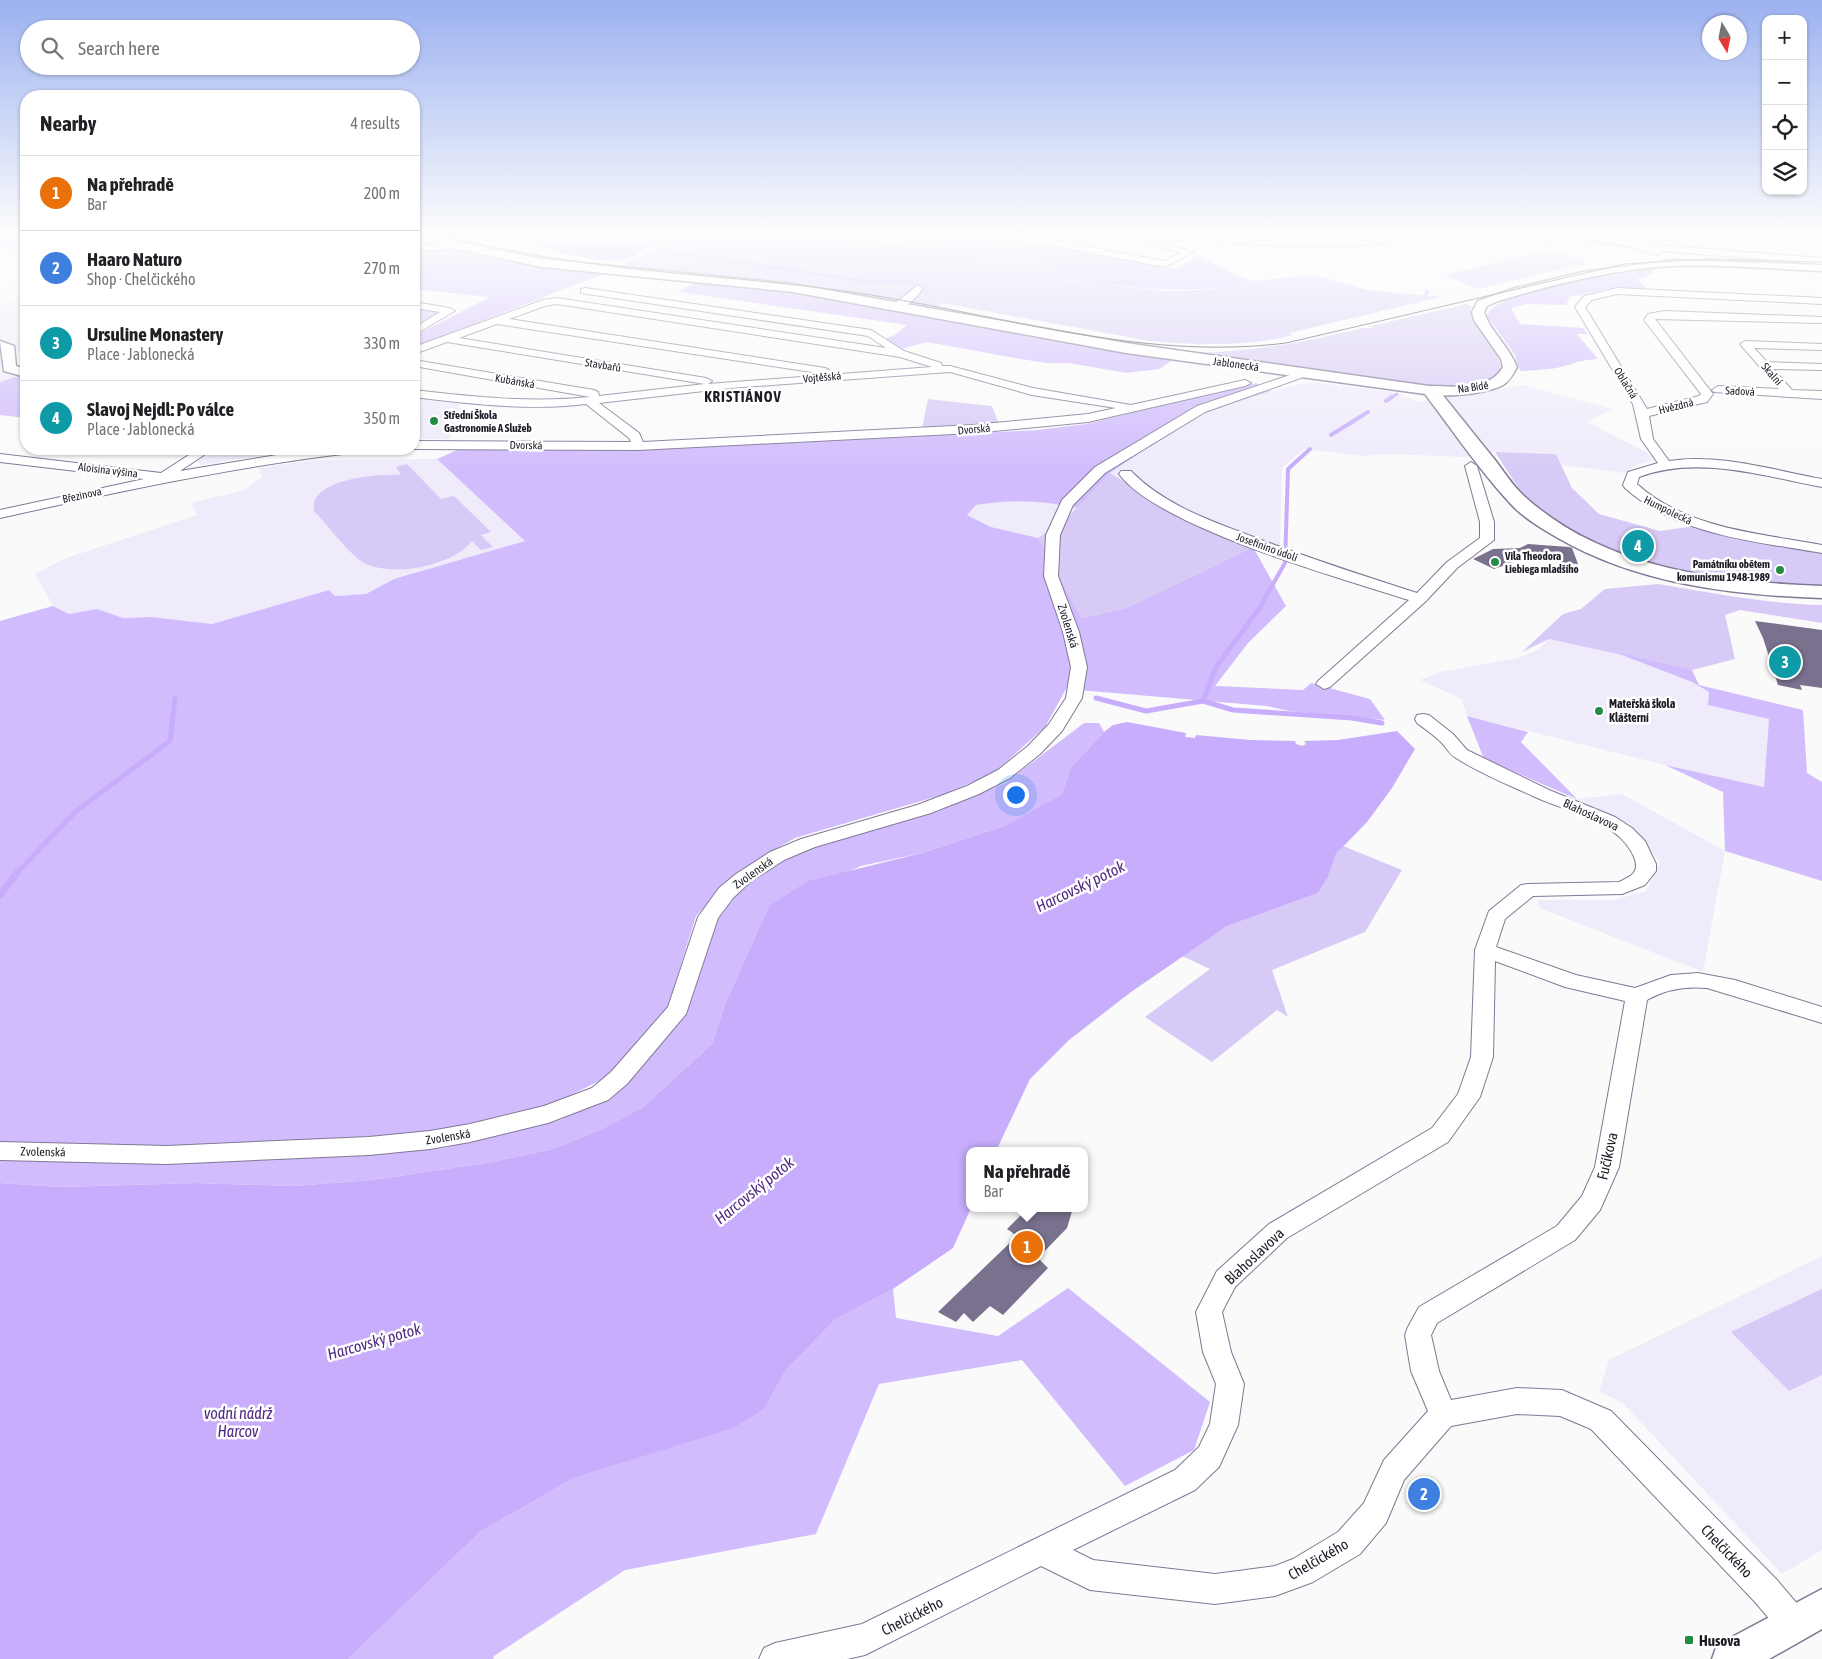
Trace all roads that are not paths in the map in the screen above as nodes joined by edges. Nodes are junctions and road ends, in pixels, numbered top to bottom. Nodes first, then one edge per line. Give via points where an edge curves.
1 (446, 313) edge
2 (514, 313) edge
3 (638, 313) edge
4 (738, 313) edge
5 (936, 313) edge
6 (1478, 313) edge
7 (1584, 313) edge
8 (498, 320) junction
9 (1822, 320) edge
10 (420, 328) edge
11 (447, 339) junction
12 (0, 345) edge
13 (1822, 347) edge
14 (420, 348) edge
15 (902, 354) junction
16 (420, 364) edge
17 (1764, 365) junction
18 (1822, 367) edge
19 (950, 369) junction
20 (20, 372) edge
21 (1305, 374) junction
22 (846, 375) junction
23 (730, 385) junction
24 (1430, 390) junction
25 (1718, 390) dead end
26 (1789, 394) junction
27 (420, 395) edge
28 (1822, 395) edge
29 (617, 398) junction
30 (589, 401) junction
31 (1138, 408) junction
32 (1643, 414) junction
33 (420, 445) edge
34 (638, 446) junction
35 (195, 455) edge
36 (298, 455) edge
37 (0, 458) edge
38 (1664, 463) junction
39 (1109, 464) junction
40 (1471, 466) dead end
41 (1126, 474) junction
42 (164, 477) junction
43 (1140, 480) dead end
44 (1822, 483) edge
45 (0, 514) edge
46 (1822, 549) edge
47 (1282, 554) joint
48 (1822, 592) edge
49 (1420, 599) junction
50 (1324, 684) dead end
51 (1423, 719) dead end
52 (1485, 950) junction
53 (1637, 996) junction
54 (1822, 1015) edge
55 (0, 1151) edge
56 (1443, 1414) junction
57 (1041, 1550) junction
58 (1808, 1616) edge
59 (775, 1659) edge
60 (1731, 1659) edge

1 - 10 street
2 - 8 street
3 - 15 street
4 - 15 street via 871,333
5 - 21 main road, Jablonecká via 1067,339
6 - 24 street, Na Bídě via 1508,358 1508,372 1503,379 1485,387
7 - 32 street, Oblačná
8 - 11 street
8 - 22 street
9 - 32 street, Hvězdná via 1652,316 1649,320 1707,394 1703,399
11 - 14 street
11 - 23 street, Stavbařů
12 - 20 street via 9,349 9,368
13 - 17 street, Skalní via 1745,344
15 - 19 street
16 - 29 street, Kubánská
17 - 18 street
17 - 26 street, Skalní
19 - 22 street, Vojtěšská
19 - 31 street, Vojtěšská via 1032,390
21 - 24 main road, Jablonecká
21 - 31 street, Dvorská via 1265,378
21 - 39 street, Zvolenská via 1201,409
22 - 23 street, Vojtěšská
23 - 29 street, Vojtěšská
24 - 48 main road via 1516,499 1563,533 1609,554 1667,573 1751,588
25 - 26 street, Sadová
26 - 28 street, Sadová
27 - 30 street, Vojtěšská via 529,404
29 - 30 street, Vojtěšská
30 - 34 street via 635,436
31 - 34 street, Dvorská via 1088,418 973,429
32 - 38 street via 1647,439
33 - 34 street, Dvorská
35 - 42 street
36 - 42 street
37 - 42 street, Aloisina výšina
38 - 44 street, Humpolecká via 1693,463
38 - 46 street, Humpolecká via 1633,475 1630,486 1642,499 1661,510 1697,524
39 - 41 street, Josefinino údolí
39 - 55 street, Zvolenská via 1066,504 1053,535 1051,576 1071,632 1079,667 1074,698 1056,727 1004,774 973,790 924,809 808,843 777,856 743,878 726,893 708,917 678,1009 619,1078 600,1094 517,1123 430,1140 369,1146 167,1155
40 - 49 street via 1487,522 1487,540 1452,565
41 - 43 street, Josefinino údolí
41 - 47 street, Josefinino údolí via 1150,496
42 - 45 street, Březinova
47 - 49 street, Josefinino údolí
49 - 50 street
51 - 52 street, Blahoslavova via 1461,754 1608,821 1625,832 1638,845 1646,864 1646,871 1638,881 1622,888 1528,890 1496,916
52 - 53 street via 1572,982
52 - 57 street, Blahoslavova via 1482,1057 1468,1097 1440,1135 1278,1231 1226,1279 1209,1312 1217,1352 1230,1384 1224,1425 1209,1457 1186,1480
53 - 54 street via 1664,984 1706,981
53 - 56 street, Fučíkova via 1607,1168 1599,1191 1584,1215 1566,1233 1428,1315 1418,1335 1425,1371
56 - 57 street, Chelčického via 1394,1470 1375,1513 1349,1543 1302,1571 1275,1581 1215,1589 1090,1575
56 - 58 street, Chelčického via 1517,1401 1562,1403 1601,1420 1766,1592
57 - 59 street, Chelčického via 865,1640
58 - 60 street

